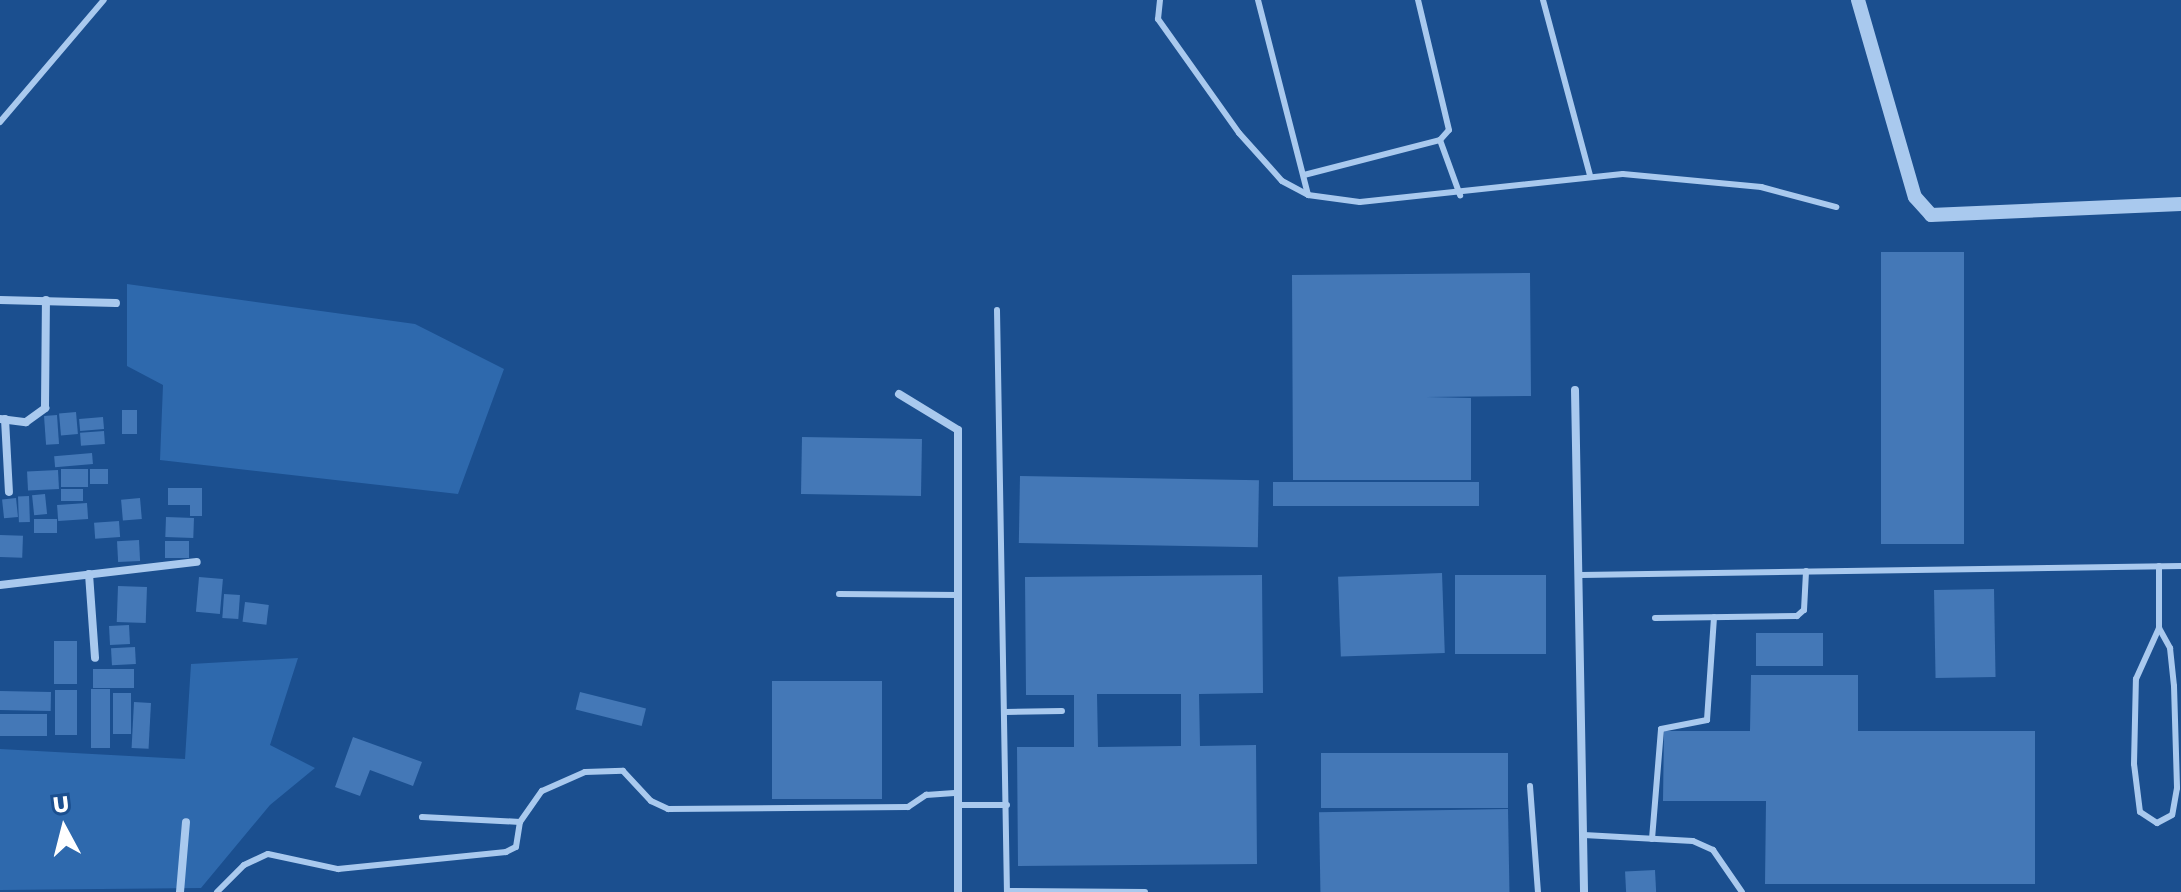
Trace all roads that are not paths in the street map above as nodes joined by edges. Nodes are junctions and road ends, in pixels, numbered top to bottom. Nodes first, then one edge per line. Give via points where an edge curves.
1 (104, 0) edge
2 (1160, 0) edge
3 (1258, 0) edge
4 (1418, 0) edge
5 (1543, 0) edge
6 (1858, 0) edge
7 (0, 122) edge
8 (1440, 140) junction
9 (1304, 175) junction
10 (1590, 175) junction
11 (1308, 195) junction
12 (1460, 195) junction
13 (2181, 204) edge
14 (1836, 207) dead end
15 (0, 300) edge
16 (46, 300) junction
17 (116, 303) dead end
18 (997, 310) dead end
19 (1575, 390) dead end
20 (899, 394) dead end
21 (3, 419) edge
22 (9, 492) dead end
23 (197, 562) dead end
24 (2159, 566) junction
25 (2181, 566) edge
26 (1806, 571) junction
27 (89, 574) junction
28 (1581, 575) junction
29 (0, 585) edge
30 (839, 594) dead end
31 (958, 595) junction
32 (1714, 617) junction
33 (1655, 618) dead end
34 (2159, 628) junction
35 (95, 658) dead end
36 (1062, 711) dead end
37 (1005, 712) junction
38 (1530, 786) dead end
39 (958, 793) junction
40 (958, 805) junction
41 (1007, 805) junction
42 (422, 817) dead end
43 (186, 822) dead end
44 (520, 822) junction
45 (1584, 835) junction
46 (1652, 839) junction
47 (1007, 891) edge
48 (180, 892) edge
49 (217, 892) edge
50 (958, 892) edge
51 (1145, 892) edge
52 (1538, 892) edge
53 (1584, 892) edge
54 (1742, 892) edge

1 - 7 lane
2 - 11 lane via 1158,19 1239,133 1282,181
3 - 9 lane
4 - 8 lane via 1450,123
5 - 10 lane
6 - 13 street via 1915,197 1931,215
8 - 9 lane
8 - 12 lane
9 - 11 lane
10 - 12 lane
10 - 14 lane via 1697,177
11 - 12 lane via 1360,202
15 - 16 street
16 - 17 street
16 - 21 street via 45,408 26,422
18 - 37 lane
19 - 28 street
20 - 31 street via 958,430
21 - 22 street
23 - 27 street
24 - 25 lane
24 - 26 lane
24 - 34 lane
26 - 28 lane
26 - 32 lane via 1804,610 1797,616
27 - 29 street
27 - 35 street
28 - 45 street
30 - 31 lane
31 - 39 street
32 - 33 lane
32 - 46 lane via 1707,720 1661,729
34 - 34 lane via 2136,679 2134,764 2140,812 2157,823 2172,815 2177,788 2170,648
36 - 37 lane
37 - 41 lane
38 - 52 lane
39 - 40 street
39 - 44 lane via 926,795 908,807 668,809 651,801 623,771 606,770 542,791
40 - 41 lane
40 - 50 street
41 - 47 lane
42 - 44 lane
43 - 48 street
44 - 49 lane via 516,847 506,852 338,869 268,854 244,865
45 - 46 lane
45 - 53 street
46 - 54 lane via 1693,841 1713,850
47 - 51 lane

